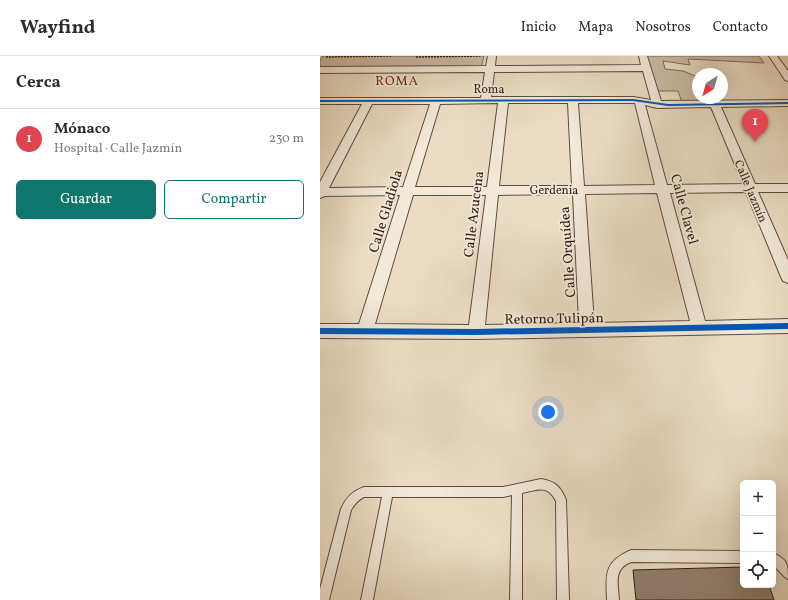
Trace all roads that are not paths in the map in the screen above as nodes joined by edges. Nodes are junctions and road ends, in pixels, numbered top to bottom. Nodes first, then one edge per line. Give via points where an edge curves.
1 (492, 56) edge
2 (644, 56) edge
3 (773, 56) edge
4 (784, 67) edge
5 (490, 68) junction
6 (647, 68) junction
7 (320, 70) edge
8 (788, 78) edge
9 (436, 100) junction
10 (486, 100) junction
11 (503, 100) junction
12 (573, 100) junction
13 (320, 101) edge
14 (368, 101) junction
15 (639, 101) junction
16 (788, 103) edge
17 (657, 105) junction
18 (715, 105) junction
19 (788, 188) edge
20 (750, 189) junction
21 (579, 190) junction
22 (663, 190) junction
23 (492, 191) junction
24 (408, 192) junction
25 (320, 193) edge
26 (788, 277) edge
27 (699, 326) junction
28 (788, 326) edge
29 (587, 330) junction
30 (320, 331) edge
31 (365, 331) junction
32 (476, 332) junction
33 (517, 489) junction
34 (388, 492) junction
35 (740, 557) edge
36 (776, 561) edge
37 (788, 573) edge
38 (323, 600) edge
39 (367, 600) edge
40 (516, 600) edge
41 (563, 600) edge
42 (613, 600) edge

1 - 5 street
2 - 6 street
3 - 4 street
4 - 8 street
5 - 6 street
5 - 7 street
5 - 10 street
6 - 17 street
9 - 10 street, Roma
9 - 14 street, Roma
9 - 24 street, Calle Gladiola
10 - 11 street, Roma
11 - 12 street, Roma
11 - 23 street, Calle Azucena
12 - 15 street, Roma
12 - 21 street, Calle Orquídea
13 - 14 street, Roma
14 - 25 street
15 - 17 street, Roma
15 - 22 street, Calle Clavel
16 - 18 street, Roma
17 - 18 street, Roma
18 - 20 street, Calle Jazmín
19 - 20 street, Gerdenia
20 - 22 street, Gerdenia
20 - 26 street, Calle Jazmín
21 - 22 street, Gerdenia
21 - 23 street, Gerdenia
21 - 29 street, Calle Orquídea
22 - 27 street, Calle Clavel
23 - 24 street, Gerdenia
23 - 32 street, Calle Azucena
24 - 25 street, Gerdenia
24 - 31 street, Calle Gladiola
27 - 28 street, Retorno Tulipán
27 - 29 street, Retorno Tulipán
29 - 32 street, Retorno Tulipán
30 - 31 street, Retorno Tulipán
31 - 32 street, Retorno Tulipán
33 - 34 lane via 503,492
33 - 40 lane
33 - 41 lane via 548,485 555,489 562,500
34 - 38 lane via 364,492 349,502
34 - 39 lane
35 - 42 lane via 631,556 620,560 614,567
36 - 37 lane

